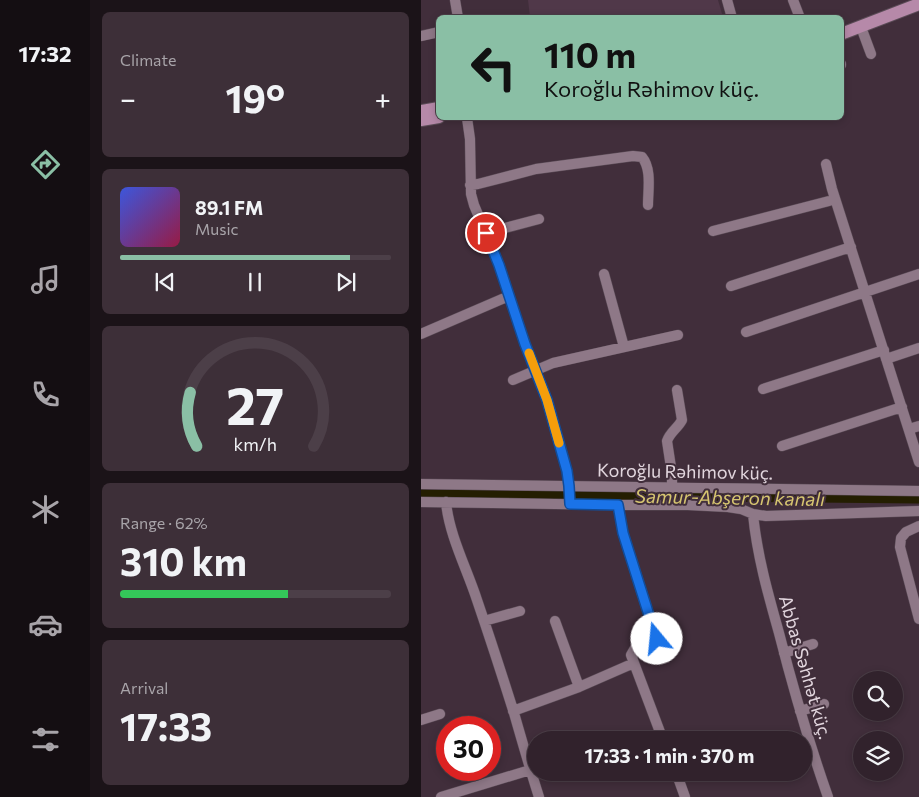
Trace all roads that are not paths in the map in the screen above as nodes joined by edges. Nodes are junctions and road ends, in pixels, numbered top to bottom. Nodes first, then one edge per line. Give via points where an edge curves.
1 (455, 0) edge
2 (727, 0) edge
3 (793, 0) edge
4 (906, 0) edge
5 (919, 4) edge
6 (458, 15) edge
7 (731, 15) edge
8 (799, 15) edge
9 (844, 23) edge
10 (861, 27) junction
11 (436, 33) edge
12 (844, 33) edge
13 (421, 36) edge
14 (871, 54) dead end
15 (436, 108) edge
16 (421, 111) edge
17 (436, 118) edge
18 (421, 120) edge
19 (467, 120) edge
20 (826, 164) dead end
21 (470, 185) junction
22 (829, 201) dead end
23 (648, 205) dead end
24 (539, 219) dead end
25 (713, 231) dead end
26 (486, 233) junction
27 (851, 247) junction
28 (605, 274) dead end
29 (919, 274) edge
30 (731, 286) dead end
31 (865, 291) junction
32 (509, 296) junction
33 (746, 332) dead end
34 (421, 334) edge
35 (678, 335) dead end
36 (624, 347) junction
37 (919, 348) edge
38 (885, 355) junction
39 (535, 369) junction
40 (513, 380) dead end
41 (763, 389) dead end
42 (677, 390) dead end
43 (902, 407) junction
44 (914, 427) edge
45 (782, 446) dead end
46 (919, 462) edge
47 (421, 484) edge
48 (569, 486) junction
49 (672, 487) junction
50 (919, 491) edge
51 (421, 502) edge
52 (446, 502) junction
53 (570, 504) junction
54 (618, 505) junction
55 (919, 511) edge
56 (753, 514) junction
57 (919, 526) edge
58 (520, 611) dead end
59 (919, 619) edge
60 (484, 621) junction
61 (555, 621) dead end
62 (813, 644) dead end
63 (784, 653) junction
64 (634, 663) junction
65 (579, 686) junction
66 (824, 704) dead end
67 (513, 711) junction
68 (800, 711) junction
69 (440, 714) dead end
70 (421, 720) edge
71 (660, 731) edge
72 (527, 760) edge
73 (527, 771) edge
74 (534, 781) edge
75 (679, 781) edge
76 (441, 797) edge
77 (539, 797) edge
78 (685, 797) edge
79 (828, 797) edge

1 - 6 street
2 - 7 street
3 - 8 street
4 - 9 main road
5 - 10 main road
10 - 12 main road
10 - 14 street
11 - 13 street
15 - 16 main road
17 - 18 main road
19 - 21 street
20 - 27 street
21 - 23 street via 536,169 633,156 647,163
21 - 26 street via 474,205
22 - 25 street
24 - 26 street
26 - 32 street
27 - 30 street
27 - 31 street
28 - 36 street
29 - 31 street
31 - 33 street
31 - 38 street
32 - 34 street
32 - 39 street
35 - 36 street
36 - 39 street
37 - 38 street
38 - 41 street
38 - 43 street
39 - 40 street
39 - 48 street via 547,400
42 - 49 street via 682,420 667,441
43 - 44 street
43 - 45 street
44 - 46 street
47 - 48 street, Koroğlu Rəhimov küç.
48 - 49 street, Koroğlu Rəhimov küç.
48 - 53 street
49 - 50 street, Koroğlu Rəhimov küç.
51 - 52 street, Koroğlu Rəhimov küç.
52 - 53 street, Koroğlu Rəhimov küç.
52 - 60 street via 451,527
53 - 54 street, Koroğlu Rəhimov küç.
54 - 56 street, Koroğlu Rəhimov küç. via 728,507
54 - 64 street via 623,533 654,631 659,637 635,648 631,655
55 - 56 street, Koroğlu Rəhimov küç.
56 - 63 street, Abbas Səhhət küç. via 761,565
57 - 59 street via 906,532 901,538 901,546
58 - 60 street
60 - 67 street
61 - 65 street
62 - 63 street
63 - 68 street, Abbas Səhhət küç.
64 - 65 street
64 - 71 street
65 - 67 street
66 - 68 street
67 - 72 street
68 - 79 street, Abbas Səhhət küç.
69 - 70 street
73 - 76 street
74 - 77 street
75 - 78 street

